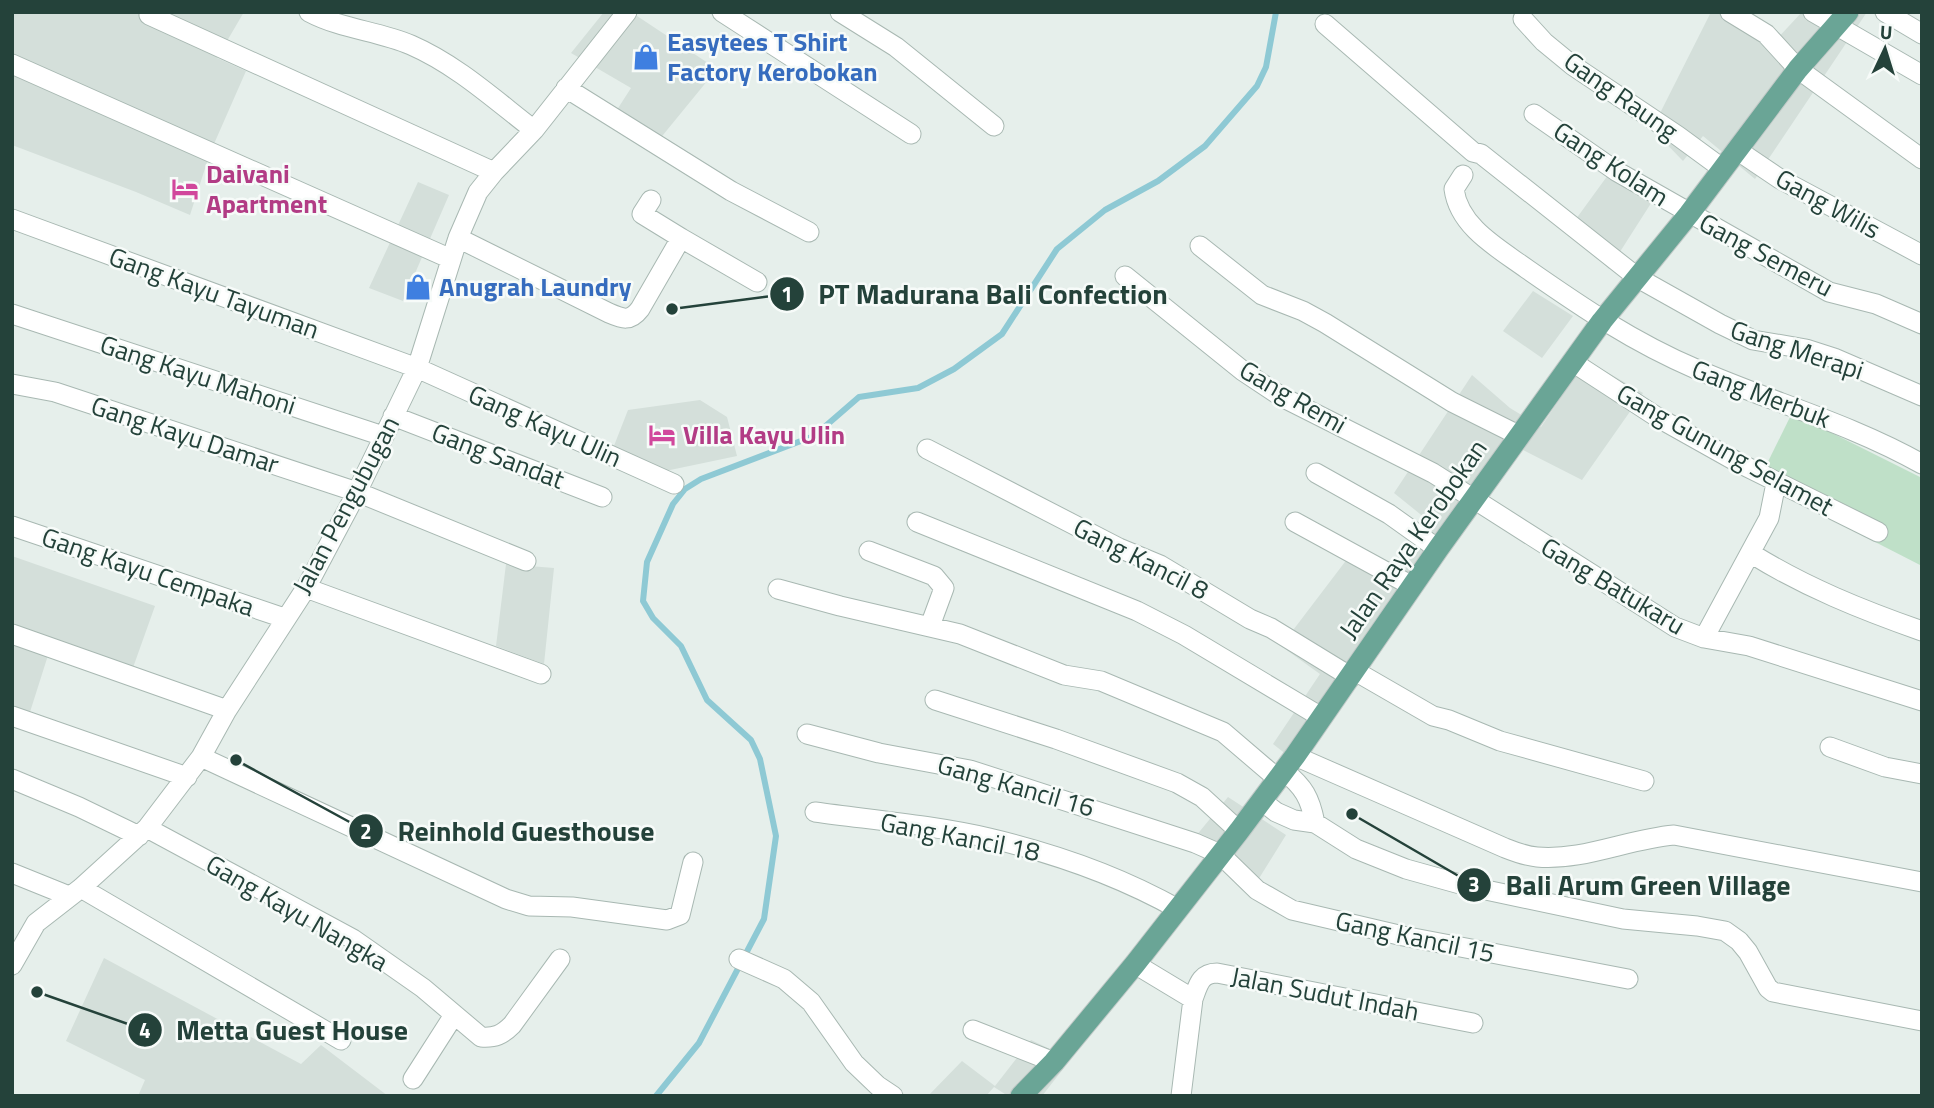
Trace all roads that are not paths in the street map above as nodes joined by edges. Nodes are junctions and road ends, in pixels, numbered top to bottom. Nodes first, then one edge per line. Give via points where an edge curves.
1 (309, 12) edge
2 (627, 12) edge
3 (723, 12) edge
4 (840, 12) edge
5 (1730, 12) edge
6 (1813, 12) edge
7 (1885, 12) edge
8 (149, 15) dead end
9 (1523, 19) dead end
10 (1842, 19) edge
11 (1325, 24) dead end
12 (1922, 33) edge
13 (12, 64) edge
14 (1798, 69) junction
15 (1922, 75) edge
16 (566, 88) junction
17 (1534, 114) dead end
18 (994, 126) dead end
19 (534, 130) junction
20 (911, 134) dead end
21 (1737, 150) junction
22 (1922, 159) edge
23 (1723, 169) junction
24 (494, 172) junction
25 (1463, 175) dead end
26 (651, 200) dead end
27 (1689, 214) junction
28 (12, 219) edge
29 (808, 232) dead end
30 (458, 238) junction
31 (681, 238) junction
32 (1199, 246) dead end
33 (1922, 255) edge
34 (451, 258) junction
35 (1125, 276) dead end
36 (1638, 278) junction
37 (757, 282) dead end
38 (12, 314) edge
39 (1602, 321) junction
40 (1922, 324) edge
41 (1574, 363) junction
42 (417, 368) junction
43 (12, 384) edge
44 (1922, 396) edge
45 (394, 415) junction
46 (383, 436) junction
47 (1520, 436) junction
48 (927, 449) dead end
49 (1922, 464) edge
50 (1316, 473) dead end
51 (1776, 483) junction
52 (674, 484) dead end
53 (357, 492) junction
54 (1465, 494) junction
55 (602, 497) dead end
56 (917, 522) dead end
57 (1295, 522) dead end
58 (12, 526) edge
59 (1878, 532) dead end
60 (1438, 549) junction
61 (869, 551) dead end
62 (1752, 554) junction
63 (527, 561) dead end
64 (1412, 586) junction
65 (306, 588) junction
66 (778, 589) dead end
67 (284, 618) junction
68 (930, 626) junction
69 (1922, 631) edge
70 (12, 634) edge
71 (1704, 638) junction
72 (541, 674) dead end
73 (1353, 674) junction
74 (935, 700) dead end
75 (1922, 701) edge
76 (227, 710) junction
77 (12, 716) edge
78 (1321, 717) junction
79 (807, 734) dead end
80 (1830, 747) dead end
81 (201, 757) junction
82 (1286, 769) junction
83 (1922, 774) edge
84 (187, 777) junction
85 (12, 779) edge
86 (1644, 781) dead end
87 (1262, 801) junction
88 (815, 812) dead end
89 (1315, 823) junction
90 (1239, 831) junction
91 (143, 832) junction
92 (1220, 854) junction
93 (693, 862) dead end
94 (12, 873) edge
95 (1922, 882) edge
96 (75, 892) junction
97 (1170, 905) junction
98 (739, 958) dead end
99 (560, 959) dead end
100 (1135, 964) junction
101 (12, 965) edge
102 (1628, 979) dead end
103 (1188, 997) junction
104 (454, 1016) junction
105 (1922, 1020) edge
106 (1473, 1023) dead end
107 (973, 1030) dead end
108 (341, 1040) dead end
109 (1054, 1062) junction
110 (413, 1079) dead end
111 (893, 1096) edge
112 (1021, 1096) edge
113 (1181, 1096) edge

1 - 19 street via 441,59
2 - 16 street, Jalan Pengubugan
3 - 20 street
4 - 18 street via 895,47
5 - 14 street via 1766,34
6 - 10 street
7 - 12 street
8 - 24 street
9 - 23 street, Gang Raung via 1567,60
10 - 14 main road, Jalan Raya Kerobokan
10 - 15 street
11 - 36 street, Gang Merapi via 1473,152
13 - 34 street
14 - 21 main road, Jalan Raya Kerobokan
14 - 22 street
16 - 19 street, Jalan Pengubugan
16 - 29 street via 731,191
17 - 27 street, Gang Kolam
19 - 24 street, Jalan Pengubugan
21 - 23 main road, Jalan Raya Kerobokan
21 - 33 street, Gang Wilis via 1780,179
23 - 27 main road, Jalan Raya Kerobokan
24 - 30 street, Jalan Pengubugan via 478,192
25 - 39 street, Gang Merbuk via 1454,189 1477,234
26 - 31 street via 642,214
27 - 36 main road, Jalan Raya Kerobokan
27 - 40 street, Gang Semeru via 1829,292 1876,304
28 - 42 street, Gang Kayu Tayuman
30 - 31 street via 627,319 640,309
30 - 34 street, Jalan Pengubugan
31 - 37 street
32 - 47 street via 1262,295 1325,323 1459,406
34 - 42 street, Jalan Pengubugan
35 - 54 street, Gang Remi via 1282,397 1433,473
36 - 39 main road, Jalan Raya Kerobokan
36 - 44 street, Gang Merapi via 1753,340 1834,358
38 - 46 street, Gang Kayu Mahoni
39 - 41 main road, Jalan Raya Kerobokan
39 - 49 street, Gang Merbuk via 1699,370 1814,413
41 - 47 main road, Jalan Raya Kerobokan
41 - 51 street, Gang Gunung Selamet via 1657,417
42 - 45 street, Jalan Pengubugan
42 - 52 street, Gang Kayu Ulin
43 - 53 street, Gang Kayu Damar via 55,392
45 - 46 street, Jalan Pengubugan
45 - 55 street, Gang Sandat
46 - 53 street, Jalan Pengubugan
47 - 54 main road, Jalan Raya Kerobokan
48 - 73 street, Gang Kancil 8 via 1160,565
50 - 60 street via 1389,514
51 - 59 street, Gang Gunung Selamet
51 - 62 street via 1769,518
53 - 63 street, Gang Kayu Damar
53 - 65 street, Jalan Pengubugan
54 - 60 main road, Jalan Raya Kerobokan
54 - 71 street, Gang Batukaru via 1675,627
56 - 78 street via 1137,611
57 - 64 street
58 - 67 street, Gang Kayu Cempaka
60 - 64 main road, Jalan Raya Kerobokan
61 - 68 street via 934,576 944,588
62 - 69 street via 1825,594
62 - 71 street
64 - 73 main road, Jalan Raya Kerobokan
65 - 67 street, Jalan Pengubugan
65 - 72 street
66 - 68 street
67 - 76 street, Jalan Pengubugan
68 - 82 street via 1063,675 1101,681 1223,732
70 - 76 street
71 - 75 street, Gang Batukaru via 1749,646
73 - 78 main road, Jalan Raya Kerobokan
73 - 86 street, Gang Kancil 8 via 1433,716 1500,741
74 - 90 street via 1177,783
76 - 81 street, Jalan Pengubugan
77 - 84 street
78 - 82 main road, Jalan Raya Kerobokan
79 - 92 street, Gang Kancil 16 via 970,770
80 - 83 street via 1885,767
81 - 84 street, Jalan Pengubugan
81 - 93 street via 529,906 572,906 674,919 680,915
82 - 87 main road, Jalan Raya Kerobokan
82 - 89 street via 1307,796
82 - 95 street via 1530,856 1577,854 1674,835
84 - 91 street, Jalan Pengubugan
85 - 91 street, Gang Kayu Nangka
87 - 89 street via 1294,820
87 - 90 main road, Jalan Raya Kerobokan
88 - 97 street, Gang Kancil 18 via 987,837 1131,884
89 - 105 street via 1356,849 1467,886 1623,919 1725,931 1740,941 1773,992
90 - 92 main road, Jalan Raya Kerobokan
91 - 96 street, Jalan Pengubugan
91 - 104 street, Gang Kayu Nangka via 353,939
92 - 97 main road, Jalan Raya Kerobokan
92 - 102 street, Gang Kancil 15 via 1257,890 1292,910
94 - 96 street
96 - 101 street, Jalan Pengubugan via 36,923
96 - 108 street
97 - 100 main road, Jalan Raya Kerobokan
98 - 111 street via 784,979 811,1002 853,1063
99 - 104 street, Gang Kayu Nangka via 504,1033 481,1037
100 - 103 street
100 - 109 main road, Jalan Raya Kerobokan
103 - 106 street, Jalan Sudut Indah via 1203,977 1217,973
103 - 113 street, Jalan Sudut Indah
104 - 110 street
107 - 109 street
109 - 112 main road, Jalan Raya Kerobokan

